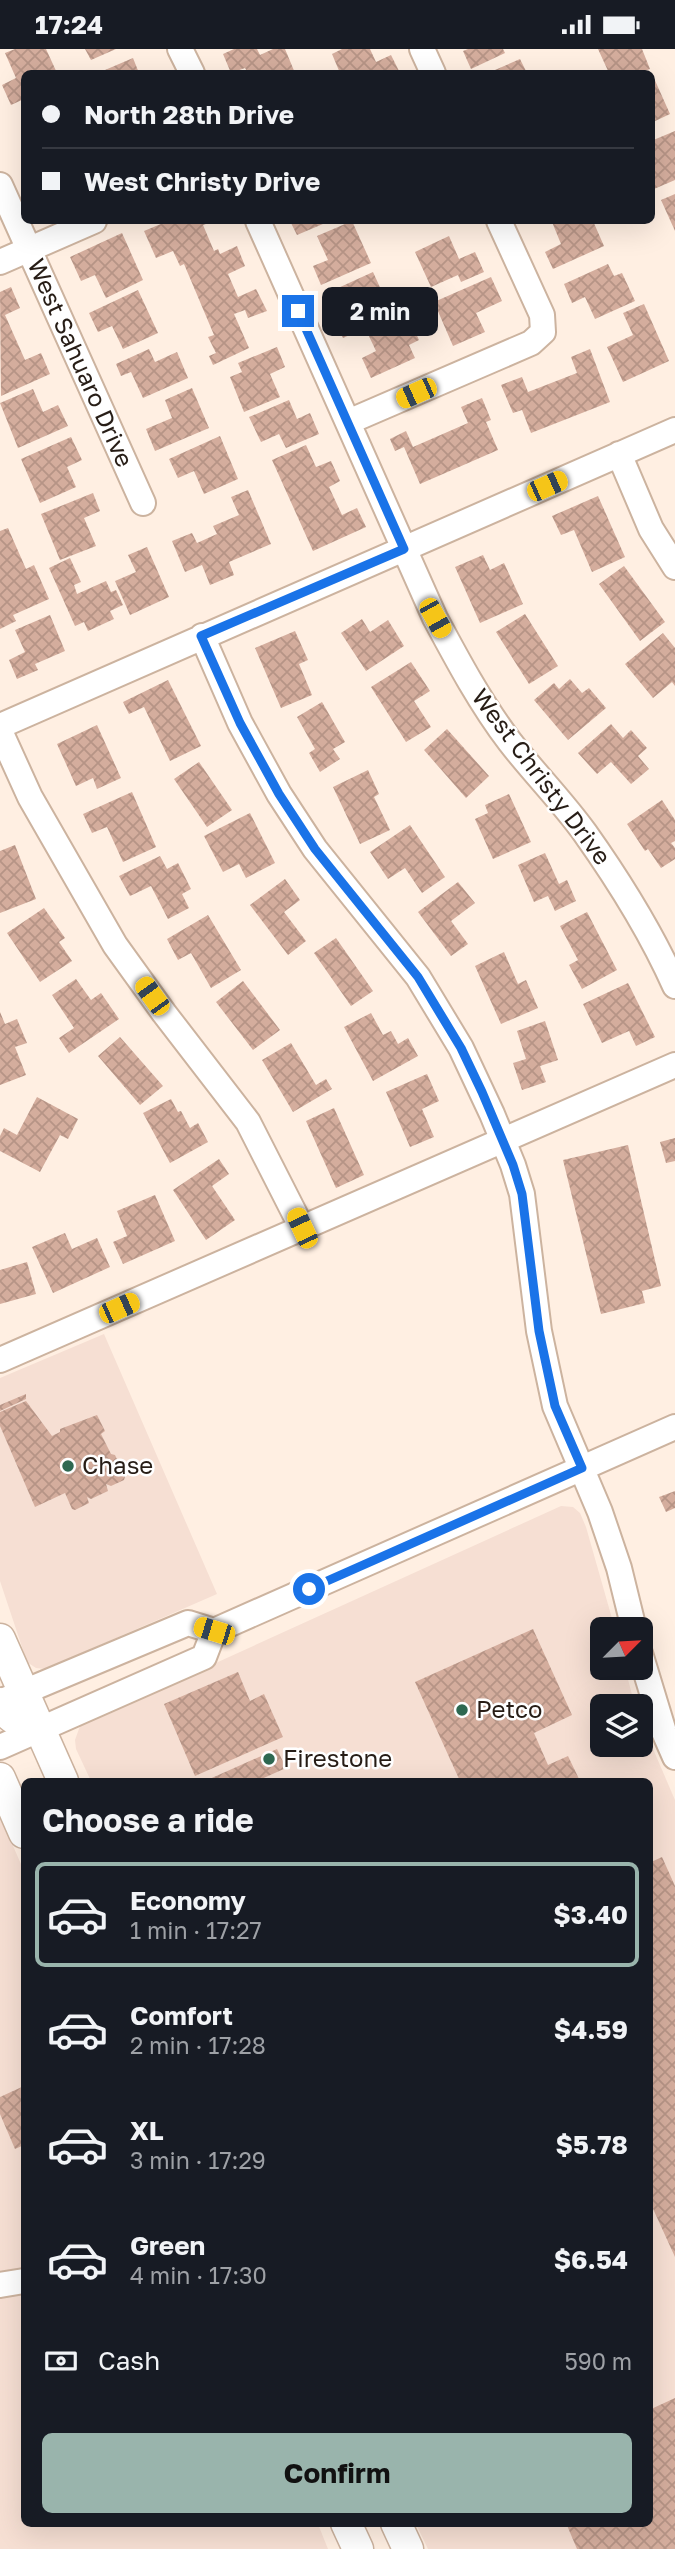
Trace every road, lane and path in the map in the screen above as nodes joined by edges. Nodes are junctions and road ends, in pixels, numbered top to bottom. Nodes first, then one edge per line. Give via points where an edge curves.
1 (180, 49) edge
2 (422, 49) edge
3 (190, 70) edge
4 (432, 70) edge
5 (0, 185) edge
6 (87, 224) edge
7 (259, 224) edge
8 (500, 224) edge
9 (29, 249) junction
10 (0, 262) edge
11 (348, 422) junction
12 (675, 430) edge
13 (619, 454) junction
14 (143, 503) dead end
15 (404, 549) junction
16 (675, 567) edge
17 (201, 636) junction
18 (0, 728) edge
19 (675, 986) edge
20 (675, 1065) edge
21 (502, 1139) junction
22 (302, 1228) junction
23 (0, 1360) edge
24 (675, 1427) edge
25 (582, 1468) junction
26 (631, 1617) edge
27 (214, 1631) junction
28 (0, 1639) edge
29 (648, 1680) edge
30 (8, 1699) edge
31 (41, 1730) junction
32 (0, 1747) edge
33 (675, 1757) edge
34 (0, 1778) edge
35 (62, 1778) edge
36 (21, 1826) edge
37 (21, 2282) edge
38 (0, 2285) edge
39 (348, 2527) edge
40 (398, 2527) edge
41 (358, 2549) edge
42 (408, 2549) edge

1 - 3 street
2 - 4 street
5 - 9 street, West Sahuaro Drive
6 - 9 street
7 - 11 street, West Christy Drive
8 - 11 street via 542,315 543,332 531,342
9 - 10 street
9 - 14 street, West Sahuaro Drive
11 - 15 street, West Christy Drive
12 - 13 street
13 - 15 street
13 - 16 street via 651,529
15 - 17 street
15 - 19 street, West Christy Drive via 435,618 482,702 597,851
17 - 18 street
17 - 21 street via 240,723 279,794 315,849 418,977 461,1048
18 - 22 street via 30,797 115,945 248,1122
20 - 21 street
21 - 22 street
21 - 25 street via 522,1194 539,1331 555,1406
22 - 23 street
24 - 25 street
25 - 26 street via 604,1523
25 - 27 street
27 - 30 street via 188,1623
27 - 31 street via 204,1657
28 - 30 main road
29 - 33 street
30 - 31 main road
31 - 32 street
31 - 35 main road
34 - 36 main road
37 - 38 street
39 - 41 main road
40 - 42 main road

